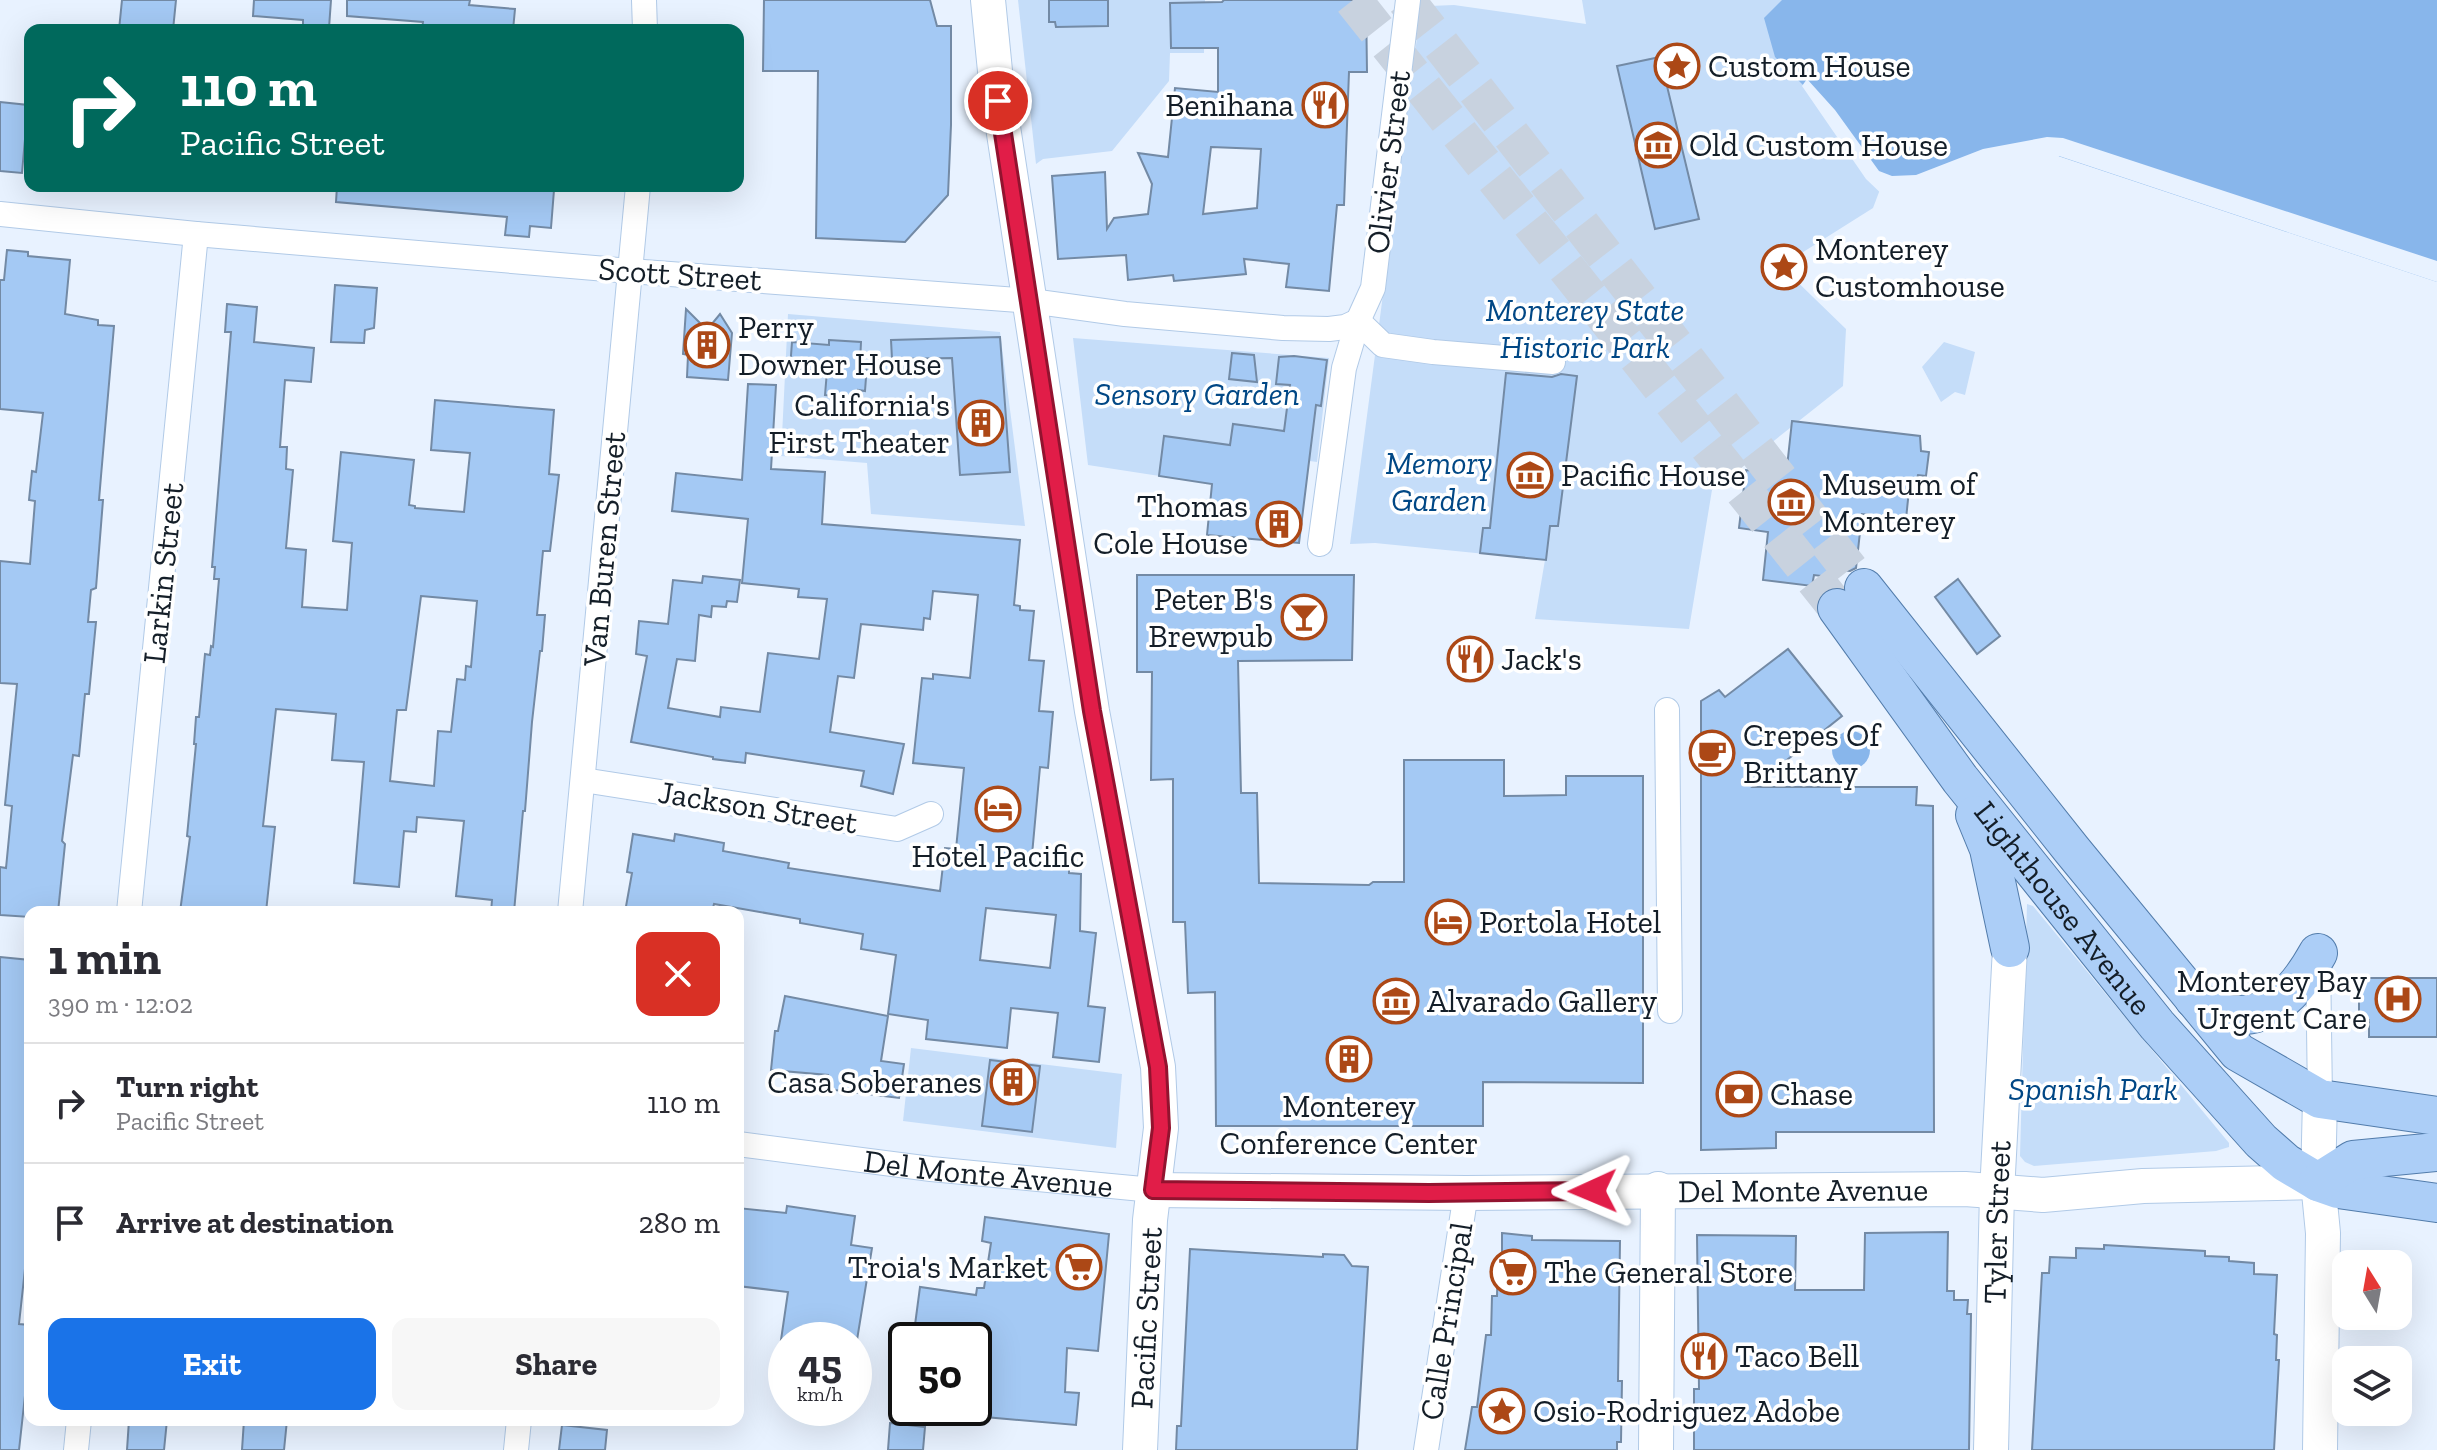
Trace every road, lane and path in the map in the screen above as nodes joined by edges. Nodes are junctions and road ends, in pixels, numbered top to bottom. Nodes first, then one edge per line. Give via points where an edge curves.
1 (644, 0) edge
2 (988, 0) edge
3 (1408, 0) edge
4 (645, 24) edge
5 (637, 192) edge
6 (0, 214) edge
7 (196, 234) junction
8 (630, 271) junction
9 (1031, 301) junction
10 (1358, 321) junction
11 (1553, 362) dead end
12 (1320, 544) dead end
13 (1667, 710) dead end
14 (1960, 779) junction
15 (583, 780) junction
16 (931, 814) dead end
17 (130, 906) edge
18 (571, 906) edge
19 (2010, 948) joint
20 (2318, 953) joint
21 (2194, 999) junction
22 (1670, 1011) dead end
23 (2320, 1099) junction
24 (2437, 1116) edge
25 (744, 1145) edge
26 (2437, 1152) edge
27 (2318, 1182) junction
28 (1658, 1189) junction
29 (1153, 1190) junction
30 (1997, 1192) junction
31 (1466, 1193) junction
32 (2437, 1203) edge
33 (78, 1426) edge
34 (518, 1426) edge
35 (76, 1450) edge
36 (516, 1450) edge
37 (1140, 1450) edge
38 (1426, 1450) edge
39 (1656, 1450) edge
40 (1991, 1450) edge
41 (2320, 1450) edge

1 - 4 street
2 - 9 main road, Pacific Street
3 - 10 street, Olivier Street via 1373,288
5 - 8 street, Van Buren Street
6 - 7 street, Scott Street
7 - 8 street, Scott Street
7 - 17 street, Larkin Street
8 - 9 street, Scott Street
8 - 15 street, Van Buren Street
9 - 10 street, Scott Street via 1306,329
9 - 29 main road, Pacific Street via 1092,711 1158,1067 1161,1128
10 - 11 street via 1383,345
10 - 12 street, Olivier Street via 1344,368
13 - 22 street
14 - 19 main road via 1989,849
14 - 21 main road, Lighthouse Avenue via 1850,598
14 - 27 main road, Lighthouse Avenue via 2157,1025 2261,1141
15 - 16 street, Jackson Street via 897,829
15 - 18 street, Van Buren Street
19 - 30 main road, Tyler Street
20 - 21 main road via 2302,981 2275,1006 2252,1015 2222,1013
20 - 23 street
21 - 23 main road, Lighthouse Avenue via 2238,1052
23 - 24 main road
23 - 27 main road
25 - 29 street, Del Monte Avenue
26 - 27 main road via 2353,1160
27 - 30 main road, Del Monte Avenue via 2143,1186 2043,1195
27 - 32 main road, Del Monte Avenue via 2357,1193
27 - 41 main road via 2323,1233
28 - 30 main road, Del Monte Avenue
28 - 31 main road, Del Monte Avenue
28 - 39 main road
29 - 31 main road, Del Monte Avenue
29 - 37 main road, Pacific Street
30 - 40 main road, Tyler Street
31 - 38 street, Calle Principal
33 - 35 street
34 - 36 street

